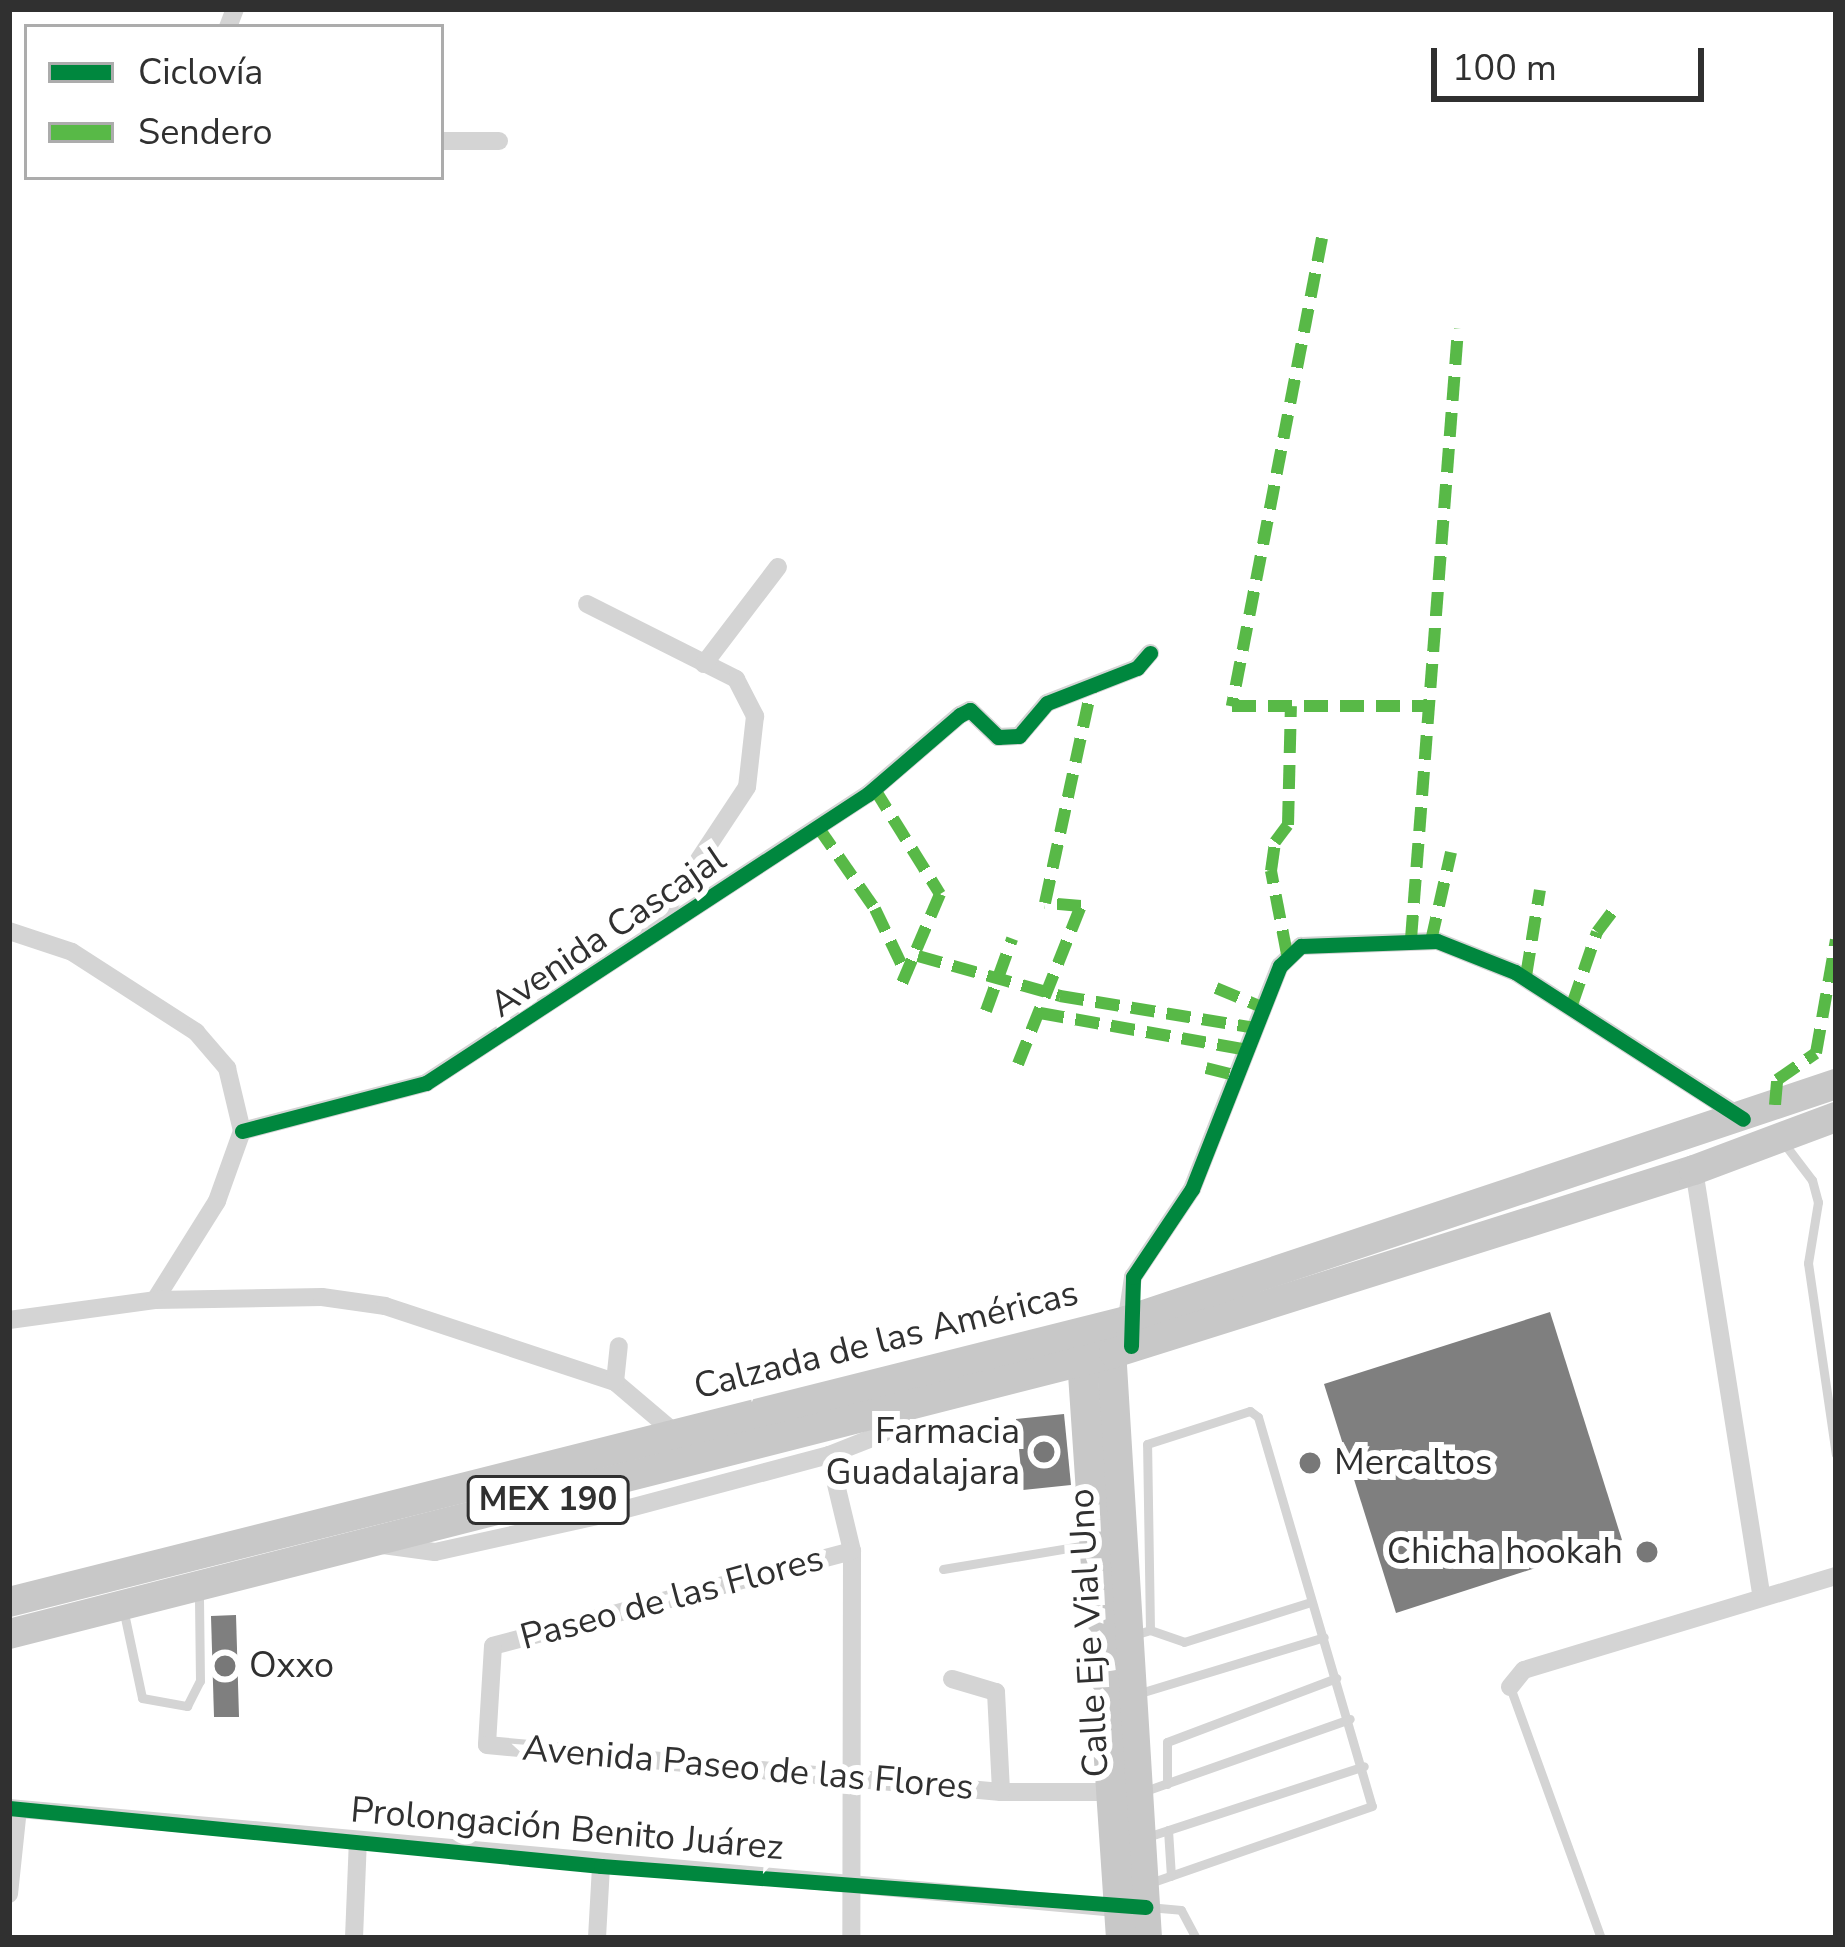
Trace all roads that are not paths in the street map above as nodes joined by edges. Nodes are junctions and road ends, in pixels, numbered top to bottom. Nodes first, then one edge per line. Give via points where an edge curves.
1 (444, 140) edge
2 (499, 141) dead end
3 (778, 567) dead end
4 (587, 604) dead end
5 (1150, 653) dead end
6 (704, 664) junction
7 (9, 931) edge
8 (643, 944) junction
9 (1836, 1084) edge
10 (1836, 1117) edge
11 (1743, 1119) junction
12 (242, 1131) junction
13 (1780, 1138) junction
14 (1694, 1170) junction
15 (155, 1300) junction
16 (9, 1320) edge
17 (1107, 1340) junction
18 (619, 1346) dead end
19 (615, 1382) junction
20 (916, 1407) junction
21 (675, 1433) junction
22 (829, 1454) junction
23 (1836, 1454) edge
24 (1097, 1543) junction
25 (378, 1544) junction
26 (852, 1551) junction
27 (943, 1569) dead end
28 (1836, 1576) edge
29 (199, 1588) junction
30 (1762, 1598) junction
31 (1311, 1601) junction
32 (9, 1602) edge
33 (122, 1607) junction
34 (1140, 1633) junction
35 (9, 1634) edge
36 (1324, 1637) junction
37 (493, 1646) joint
38 (1336, 1678) junction
39 (952, 1679) dead end
40 (1510, 1687) joint
41 (1119, 1697) junction
42 (1350, 1720) junction
43 (1364, 1766) junction
44 (853, 1775) junction
45 (1167, 1784) junction
46 (1001, 1792) junction
47 (1123, 1794) junction
48 (13, 1808) edge
49 (1153, 1835) junction
50 (358, 1840) junction
51 (601, 1865) junction
52 (849, 1884) junction
53 (9, 1894) edge
54 (1141, 1909) edge
55 (354, 1938) edge
56 (597, 1938) edge
57 (851, 1938) edge
58 (1196, 1938) edge
59 (1601, 1938) edge

1 - 2 street
3 - 6 street
4 - 6 street
5 - 8 street, Avenida Cascajal via 1137,668 1047,704 1019,736 998,736 970,710 868,794
6 - 8 street via 748,693 751,769 726,825
7 - 12 street via 72,952 196,1032 227,1068
8 - 12 street, Avenida Cascajal via 426,1083
9 - 11 main road, Calzada de las Américas / MEX 190
10 - 13 main road, Calzada de las Américas / MEX 190
11 - 17 main road, Calzada de las Américas / MEX 190
11 - 17 street via 1515,972 1437,941 1300,946 1280,965 1192,1189 1133,1277
12 - 15 street via 217,1201
13 - 14 main road, Calzada de las Américas / MEX 190
13 - 23 lane via 1812,1180 1818,1202 1808,1263
14 - 17 main road, Calzada de las Américas / MEX 190
14 - 30 street
15 - 16 street
15 - 19 street via 322,1298 386,1306
17 - 20 main road, Calzada de las Américas / MEX 190
17 - 21 main road, Calzada de las Américas / MEX 190
17 - 24 main road, Calle Eje Vial Uno
17 - 34 main road, Calle Eje Vial Uno
18 - 19 street
19 - 21 street
20 - 22 street via 882,1434
20 - 25 main road, Calzada de las Américas / MEX 190
21 - 32 main road, Calzada de las Américas / MEX 190
22 - 25 street via 435,1552
22 - 26 street
24 - 27 lane
24 - 41 main road, Calle Eje Vial Uno
25 - 29 main road, Calzada de las Américas / MEX 190
26 - 37 street, Paseo de las Flores
26 - 44 street
28 - 30 street
29 - 33 main road, Calzada de las Américas / MEX 190
29 - 33 lane via 200,1681 187,1706 142,1699
30 - 40 street via 1524,1670
31 - 34 lane via 1184,1642
31 - 34 lane via 1258,1417 1240,1408 1147,1444
31 - 36 lane
33 - 35 main road, Calzada de las Américas / MEX 190
34 - 41 main road, Calle Eje Vial Uno
36 - 38 lane
36 - 41 lane
37 - 44 street, Avenida Paseo de las Flores via 487,1745
38 - 42 lane
38 - 45 lane via 1167,1742
39 - 46 street via 996,1692
40 - 59 lane
41 - 47 main road, Calle Eje Vial Uno
42 - 43 lane
42 - 45 lane
43 - 49 lane
43 - 54 lane via 1368,1810
44 - 46 street, Avenida Paseo de las Flores
44 - 52 street
45 - 47 lane
46 - 47 street, Avenida Paseo de las Flores
47 - 49 main road, Calle Eje Vial Uno
47 - 54 main road, Calle Eje Vial Uno
48 - 50 street, Prolongación Benito Juárez
48 - 53 street
49 - 54 main road, Calle Eje Vial Uno
50 - 51 street, Prolongación Benito Juárez
50 - 55 street
51 - 52 street, Prolongación Benito Juárez
51 - 56 street
52 - 54 street, Prolongación Benito Juárez
52 - 57 street
54 - 58 lane via 1181,1910

